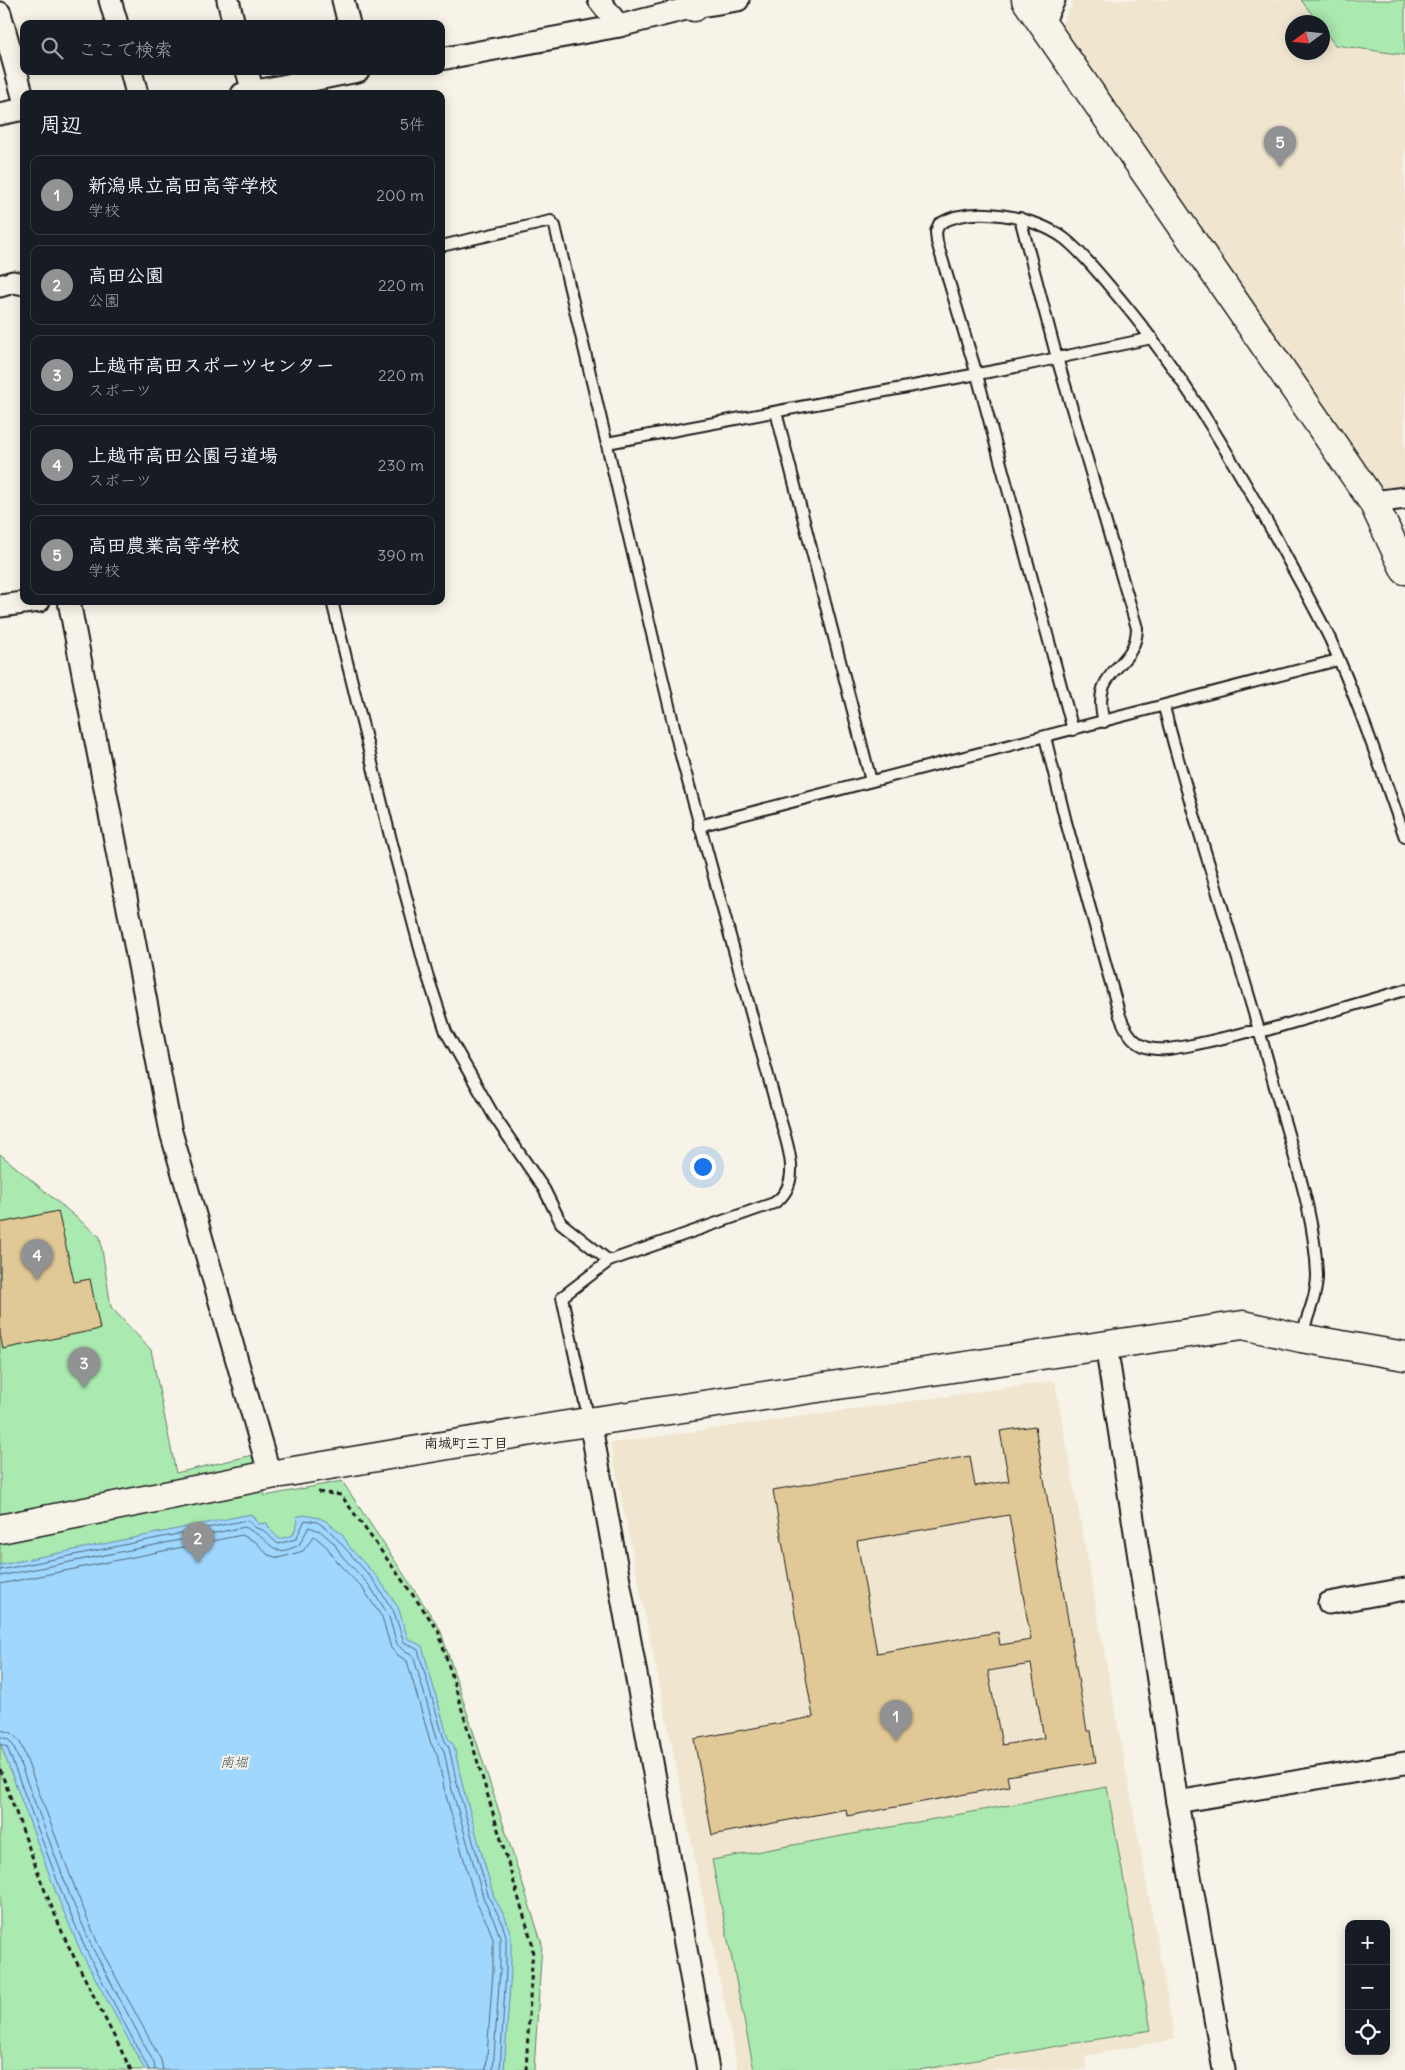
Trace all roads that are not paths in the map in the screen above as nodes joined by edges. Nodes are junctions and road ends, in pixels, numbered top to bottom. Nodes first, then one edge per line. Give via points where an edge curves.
1 (110, 0) edge
2 (228, 0) edge
3 (343, 0) edge
4 (599, 0) edge
5 (738, 0) edge
6 (1026, 0) edge
7 (1054, 0) edge
8 (693, 3) edge
9 (0, 13) edge
10 (116, 20) edge
11 (233, 20) edge
12 (348, 20) edge
13 (1042, 24) junction
14 (619, 26) junction
15 (3, 39) edge
16 (445, 58) edge
17 (132, 75) edge
18 (247, 75) edge
19 (338, 75) edge
20 (21, 90) edge
21 (136, 90) edge
22 (248, 90) edge
23 (263, 90) edge
24 (20, 110) edge
25 (0, 114) edge
26 (1020, 218) junction
27 (445, 245) edge
28 (20, 283) edge
29 (0, 286) edge
30 (1152, 338) junction
31 (1057, 358) junction
32 (977, 375) junction
33 (776, 412) junction
34 (607, 443) junction
35 (1405, 498) edge
36 (1373, 502) junction
37 (1405, 570) edge
38 (20, 603) edge
39 (70, 605) edge
40 (333, 605) edge
41 (0, 606) edge
42 (1338, 660) junction
43 (1164, 706) junction
44 (1104, 722) junction
45 (1072, 730) junction
46 (1046, 737) junction
47 (871, 781) junction
48 (699, 826) junction
49 (1405, 837) edge
50 (1405, 990) edge
51 (1260, 1032) junction
52 (609, 1261) junction
53 (1301, 1338) junction
54 (1106, 1345) junction
55 (1405, 1356) edge
56 (590, 1422) junction
57 (270, 1475) junction
58 (0, 1529) edge
59 (1405, 1589) edge
60 (1329, 1603) dead end
61 (1405, 1763) edge
62 (1177, 1802) junction
63 (708, 2070) edge
64 (1224, 2070) edge

1 - 10 street
2 - 11 street
3 - 12 street
4 - 14 street
5 - 8 street
6 - 13 street
7 - 13 street
8 - 14 street
9 - 15 street
13 - 36 street
14 - 16 street
15 - 20 street
17 - 21 street
18 - 22 street
19 - 23 street
24 - 25 street
26 - 30 lane via 1066,240
26 - 31 lane
26 - 32 lane via 971,215 944,221 937,228 937,242
27 - 34 lane via 551,221 562,247
28 - 29 street
30 - 31 lane
30 - 42 lane via 1244,481 1319,617
31 - 32 lane
31 - 44 lane via 1137,628 1132,650 1103,684 1100,698
32 - 33 lane
32 - 45 lane
33 - 34 lane
33 - 47 lane
34 - 48 lane
35 - 36 street
36 - 37 street
38 - 41 street
39 - 57 street via 171,1132
40 - 52 lane via 393,849 446,1032 494,1116 544,1189 561,1224
42 - 43 lane
42 - 49 lane via 1369,734
43 - 44 lane
43 - 51 lane
44 - 45 lane
45 - 46 lane
46 - 47 lane
46 - 51 lane via 1120,1016 1129,1035 1149,1048 1165,1051
47 - 48 lane
48 - 52 lane via 788,1149 791,1184 786,1194 774,1203
50 - 51 lane
51 - 53 lane via 1308,1211 1314,1253 1316,1287
52 - 56 lane via 562,1297
53 - 54 street via 1243,1325
53 - 55 street
54 - 56 street
54 - 62 street
56 - 57 street
56 - 63 street
57 - 58 street
59 - 60 street
61 - 62 street
62 - 64 street

